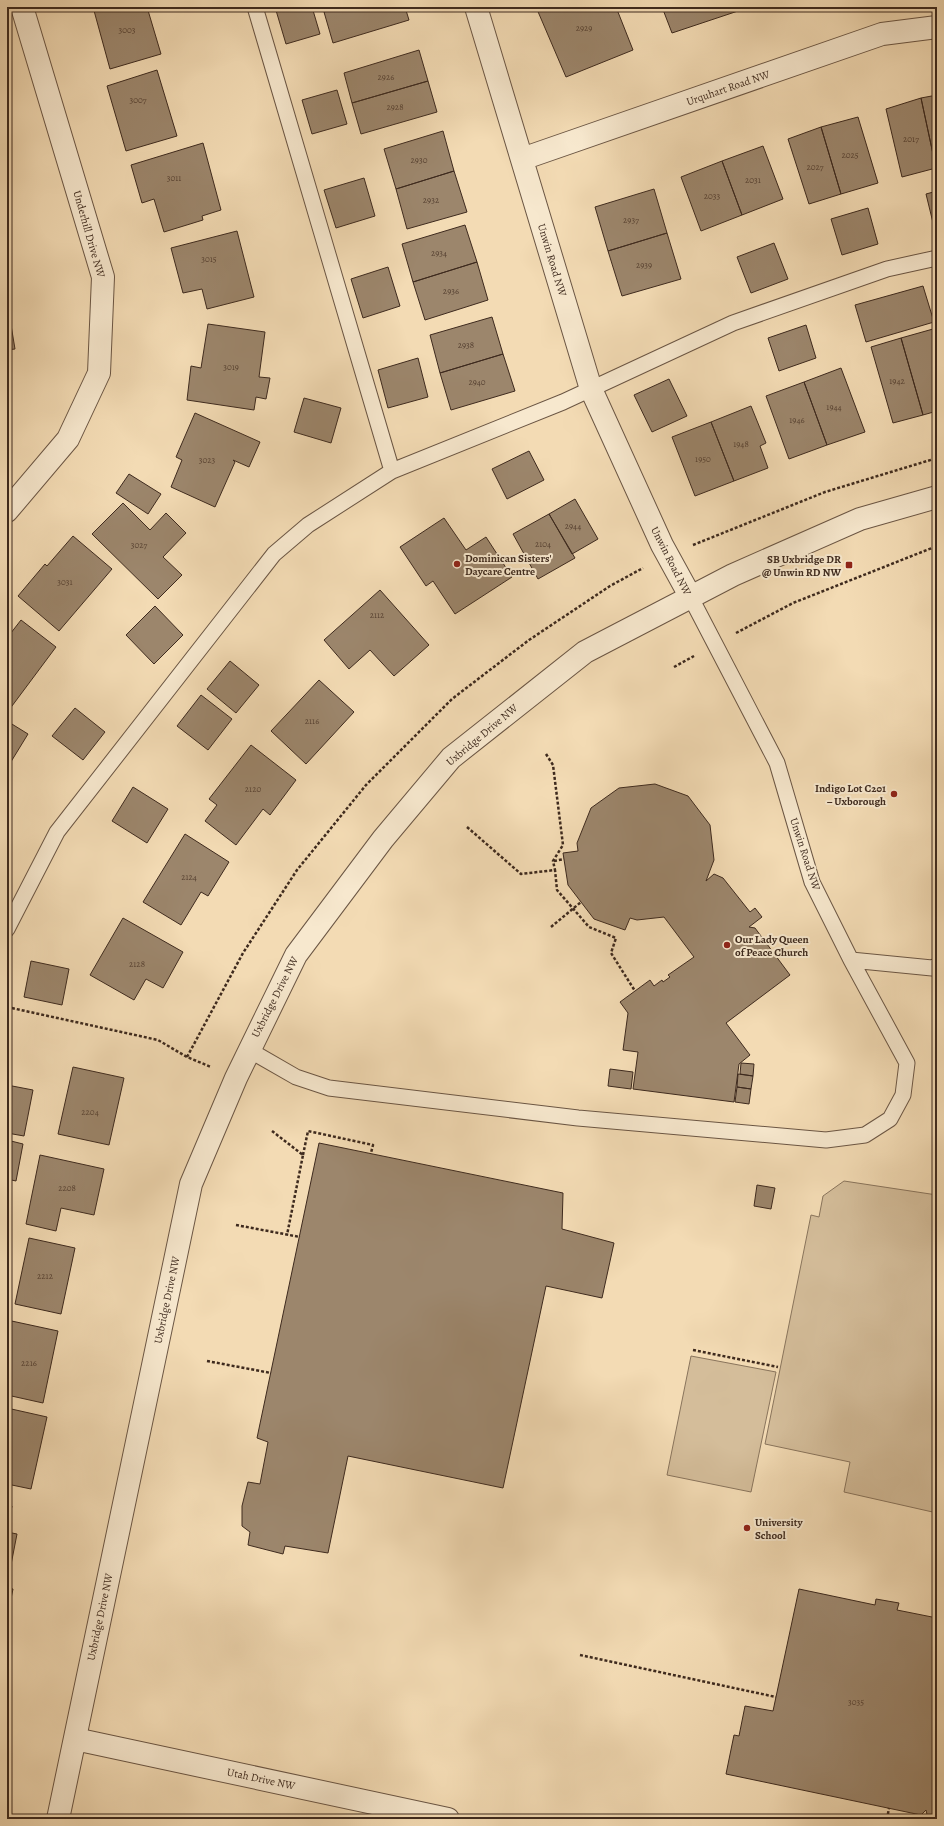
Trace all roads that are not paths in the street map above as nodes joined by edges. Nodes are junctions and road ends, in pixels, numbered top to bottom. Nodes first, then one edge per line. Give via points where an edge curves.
1 (22, 7) edge
2 (255, 7) edge
3 (476, 7) edge
4 (937, 27) edge
5 (522, 159) junction
6 (937, 258) edge
7 (591, 389) junction
8 (392, 471) junction
9 (937, 497) edge
10 (7, 511) edge
11 (690, 596) junction
12 (7, 930) edge
13 (851, 960) junction
14 (937, 966) edge
15 (249, 1050) junction
16 (75, 1739) junction
17 (58, 1819) edge
18 (448, 1819) edge

1 - 10 street, Underhill Drive NW via 103,277 99,373 68,439
2 - 8 lane
3 - 5 street, Unwin Road NW
4 - 5 street, Urquhart Road NW via 882,34
5 - 7 street, Unwin Road NW
6 - 7 lane via 887,269 733,323
7 - 8 lane
7 - 11 street, Unwin Road NW via 662,545
8 - 12 lane via 308,525 274,554 57,832
9 - 11 street, Uxbridge Drive NW via 860,519
11 - 13 lane, Unwin Road NW via 777,763 812,882
11 - 15 street, Uxbridge Drive NW via 585,652 451,758 383,839 296,955
13 - 14 lane via 932,968
13 - 15 lane, Unwin Road NW via 907,1064 903,1095 890,1119 865,1136 826,1140 578,1118 329,1088 296,1077
15 - 16 street, Uxbridge Drive NW via 191,1184
16 - 17 street, Uxbridge Drive NW
16 - 18 street, Utah Drive NW

